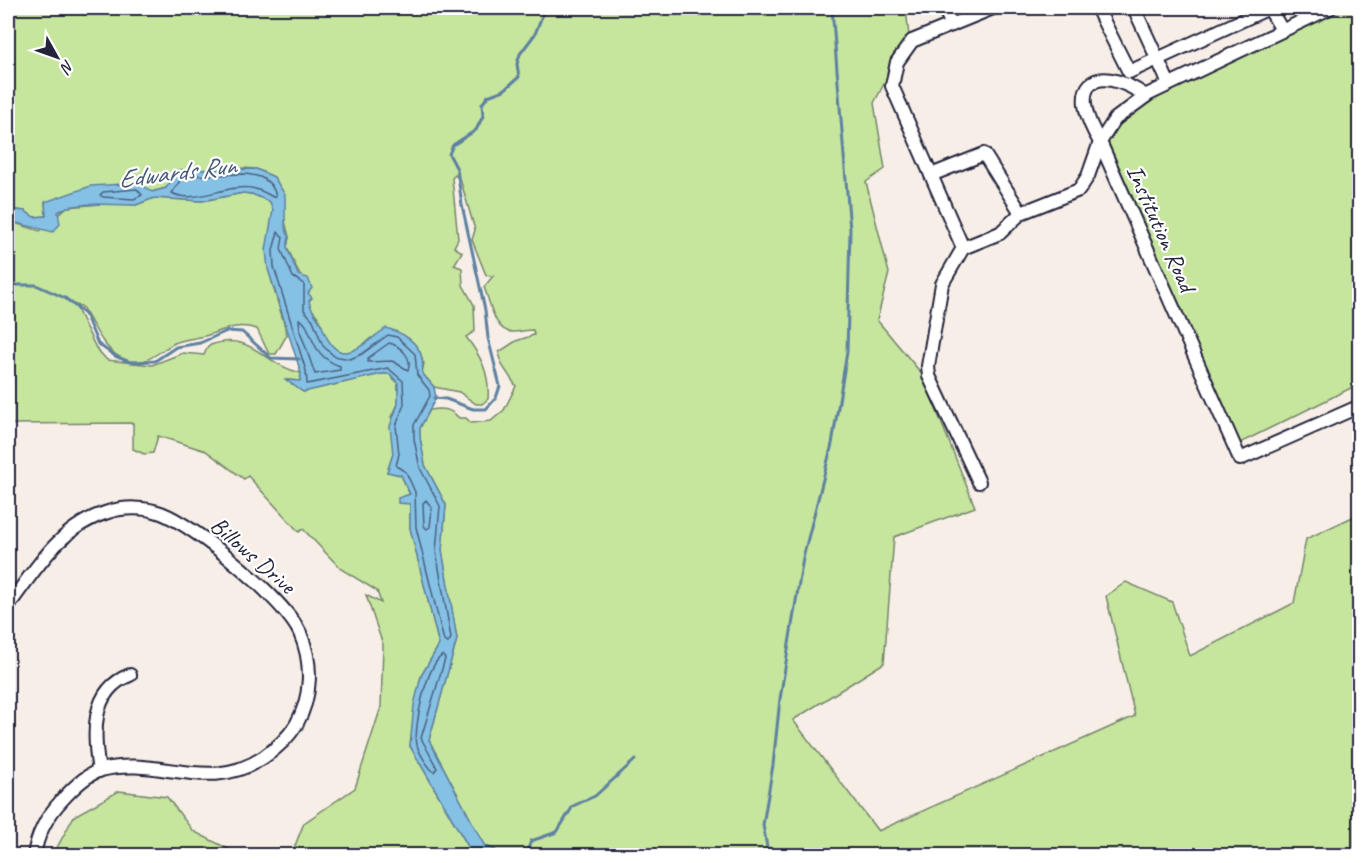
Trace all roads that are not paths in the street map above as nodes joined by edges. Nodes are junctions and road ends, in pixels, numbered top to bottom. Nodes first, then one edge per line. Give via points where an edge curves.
1 (944, 8) edge
2 (993, 8) edge
3 (1097, 8) edge
4 (1134, 8) edge
5 (1269, 8) edge
6 (1330, 8) edge
7 (952, 25) junction
8 (1282, 30) junction
9 (1158, 58) junction
10 (1169, 84) junction
11 (1146, 96) junction
12 (1100, 142) junction
13 (931, 175) junction
14 (1022, 213) junction
15 (963, 248) junction
16 (1359, 406) edge
17 (979, 482) dead end
18 (8, 605) edge
19 (130, 675) dead end
20 (99, 771) junction
21 (33, 855) edge

1 - 7 street
2 - 7 street
3 - 9 street via 1129,72
4 - 9 street
5 - 8 street
5 - 9 street
6 - 8 street
7 - 13 street via 912,41 897,62 892,86
8 - 10 street
9 - 10 street
10 - 11 street
11 - 12 street via 1115,119
11 - 12 street via 1121,80 1104,78 1091,84 1083,97 1084,112
12 - 14 street via 1079,189
12 - 16 street, Institution Road via 1240,459
13 - 14 street via 984,154
13 - 15 street
14 - 15 street via 1000,233
15 - 17 street via 942,284 928,366 929,376
18 - 20 street, Billows Drive via 73,528 108,512 141,509 168,516 195,532 281,606 300,633 308,661 308,693 296,724 272,752 234,772 212,775 134,766
19 - 20 street via 111,686 98,711 94,737
20 - 21 street, Billows Drive via 71,790 48,815

